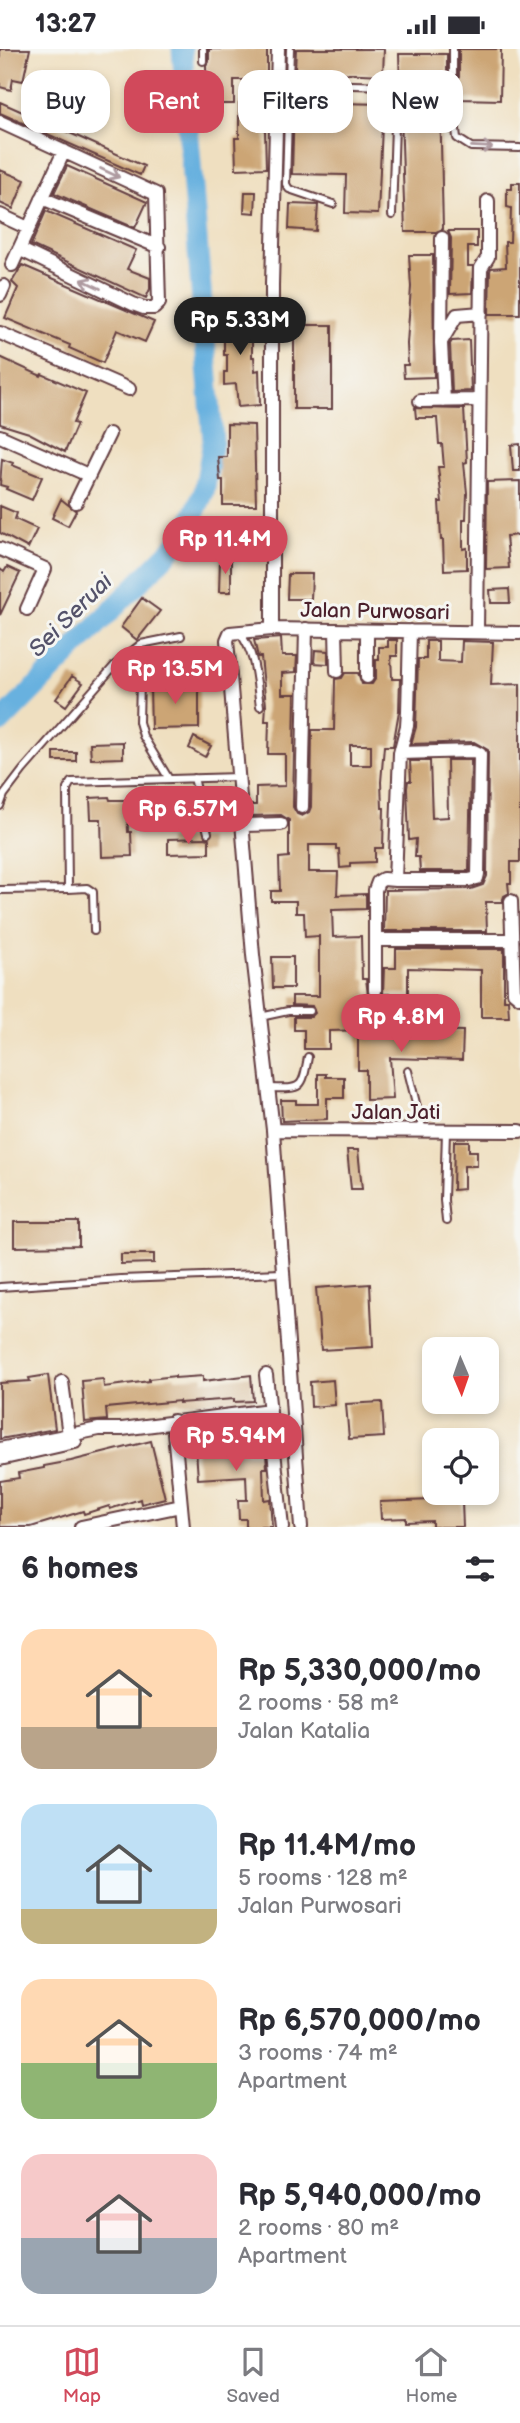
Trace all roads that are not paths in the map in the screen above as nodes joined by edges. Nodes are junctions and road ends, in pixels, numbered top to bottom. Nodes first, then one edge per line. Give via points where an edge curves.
1 (203, 49) edge
2 (278, 49) edge
3 (290, 49) edge
4 (453, 49) edge
5 (203, 61) dead end
6 (277, 70) edge
7 (290, 70) edge
8 (353, 85) edge
9 (0, 122) edge
10 (276, 133) edge
11 (288, 133) edge
12 (520, 148) edge
13 (64, 151) junction
14 (42, 198) junction
15 (488, 201) dead end
16 (333, 204) dead end
17 (0, 215) edge
18 (392, 215) dead end
19 (28, 227) junction
20 (442, 238) dead end
21 (159, 247) junction
22 (19, 249) junction
23 (12, 265) dead end
24 (481, 313) junction
25 (0, 333) edge
26 (441, 343) junction
27 (129, 389) dead end
28 (479, 400) junction
29 (420, 401) dead end
30 (444, 401) junction
31 (109, 434) dead end
32 (0, 436) edge
33 (89, 475) junction
34 (76, 502) dead end
35 (0, 549) edge
36 (27, 609) dead end
37 (272, 629) junction
38 (306, 629) junction
39 (336, 630) junction
40 (367, 631) junction
41 (410, 631) junction
42 (234, 632) junction
43 (477, 632) junction
44 (520, 633) edge
45 (181, 636) dead end
46 (115, 665) junction
47 (337, 671) dead end
48 (199, 675) dead end
49 (366, 677) dead end
50 (140, 681) junction
51 (260, 706) dead end
52 (400, 753) junction
53 (239, 777) junction
54 (194, 778) junction
55 (169, 779) junction
56 (0, 806) edge
57 (302, 807) dead end
58 (281, 824) dead end
59 (244, 825) junction
60 (208, 832) dead end
61 (395, 880) junction
62 (68, 889) junction
63 (0, 890) edge
64 (511, 901) dead end
65 (94, 931) dead end
66 (375, 940) junction
67 (512, 940) junction
68 (375, 991) dead end
69 (520, 997) edge
70 (310, 1011) dead end
71 (260, 1017) junction
72 (308, 1057) dead end
73 (408, 1071) dead end
74 (268, 1088) junction
75 (272, 1130) junction
76 (423, 1131) junction
77 (446, 1131) junction
78 (520, 1131) edge
79 (446, 1221) dead end
80 (283, 1273) junction
81 (0, 1287) edge
82 (266, 1375) dead end
83 (62, 1382) dead end
84 (270, 1410) junction
85 (173, 1421) junction
86 (69, 1439) junction
87 (0, 1449) edge
88 (0, 1459) edge
89 (181, 1506) junction
90 (81, 1527) edge
91 (183, 1527) edge
92 (282, 1527) edge
93 (301, 1527) edge

1 - 5 lane
2 - 6 street
3 - 7 lane
4 -> 12 lane via 457,138 471,147
8 - 18 lane via 389,86 396,96
9 - 13 street
10 - 37 street
11 - 16 lane via 286,187
13 - 14 street
13 -> 21 street via 156,194
14 - 19 street
14 - 21 street
15 - 24 street
17 - 19 street
19 - 22 street
20 - 26 street
21 -> 22 street via 160,296 154,308 133,304
22 - 23 street
24 - 26 street via 457,315
24 - 28 street
25 - 27 street
26 - 30 street
28 - 30 street
28 - 43 street
29 - 30 street
31 - 33 street
32 - 33 street
33 - 34 street
35 - 36 street via 45,569
37 - 38 street, Jalan Purwosari
37 - 42 street, Jalan Purwosari
38 - 39 street, Jalan Purwosari
38 - 57 street
39 - 40 street, Jalan Purwosari
39 - 47 street
40 - 41 street, Jalan Purwosari
40 - 49 street
41 - 43 street, Jalan Purwosari
41 - 52 street via 407,726
42 - 51 lane via 247,642 252,655
42 - 53 street via 227,644
43 - 44 street, Jalan Purwosari
45 - 46 lane via 141,644
46 - 50 lane
46 - 56 lane via 23,770
48 - 50 lane
50 - 55 lane via 143,736
52 - 61 street
52 - 61 street via 480,754 478,874 469,880
53 - 54 lane
53 - 59 street
54 - 55 lane
54 - 60 lane
55 - 62 lane via 68,785
58 - 59 street
59 - 71 street
61 - 66 street via 383,879 375,890
62 - 63 lane
62 - 65 lane via 87,888 93,893
64 - 67 street
66 - 67 street
66 - 68 street
67 - 69 street via 514,992
70 - 71 lane
71 - 74 street
72 - 74 lane via 303,1081 297,1087
73 - 76 lane
74 - 75 street
75 - 76 street, Jalan Jati
75 - 80 street
76 - 77 street, Jalan Jati
77 - 78 street, Jalan Jati
77 - 79 lane
80 - 81 lane
80 - 93 street
82 - 84 street
83 - 86 street
84 - 85 street
84 - 92 street
85 - 86 street
85 - 89 street
86 - 87 street
86 - 88 street
89 - 90 street
89 - 91 street

